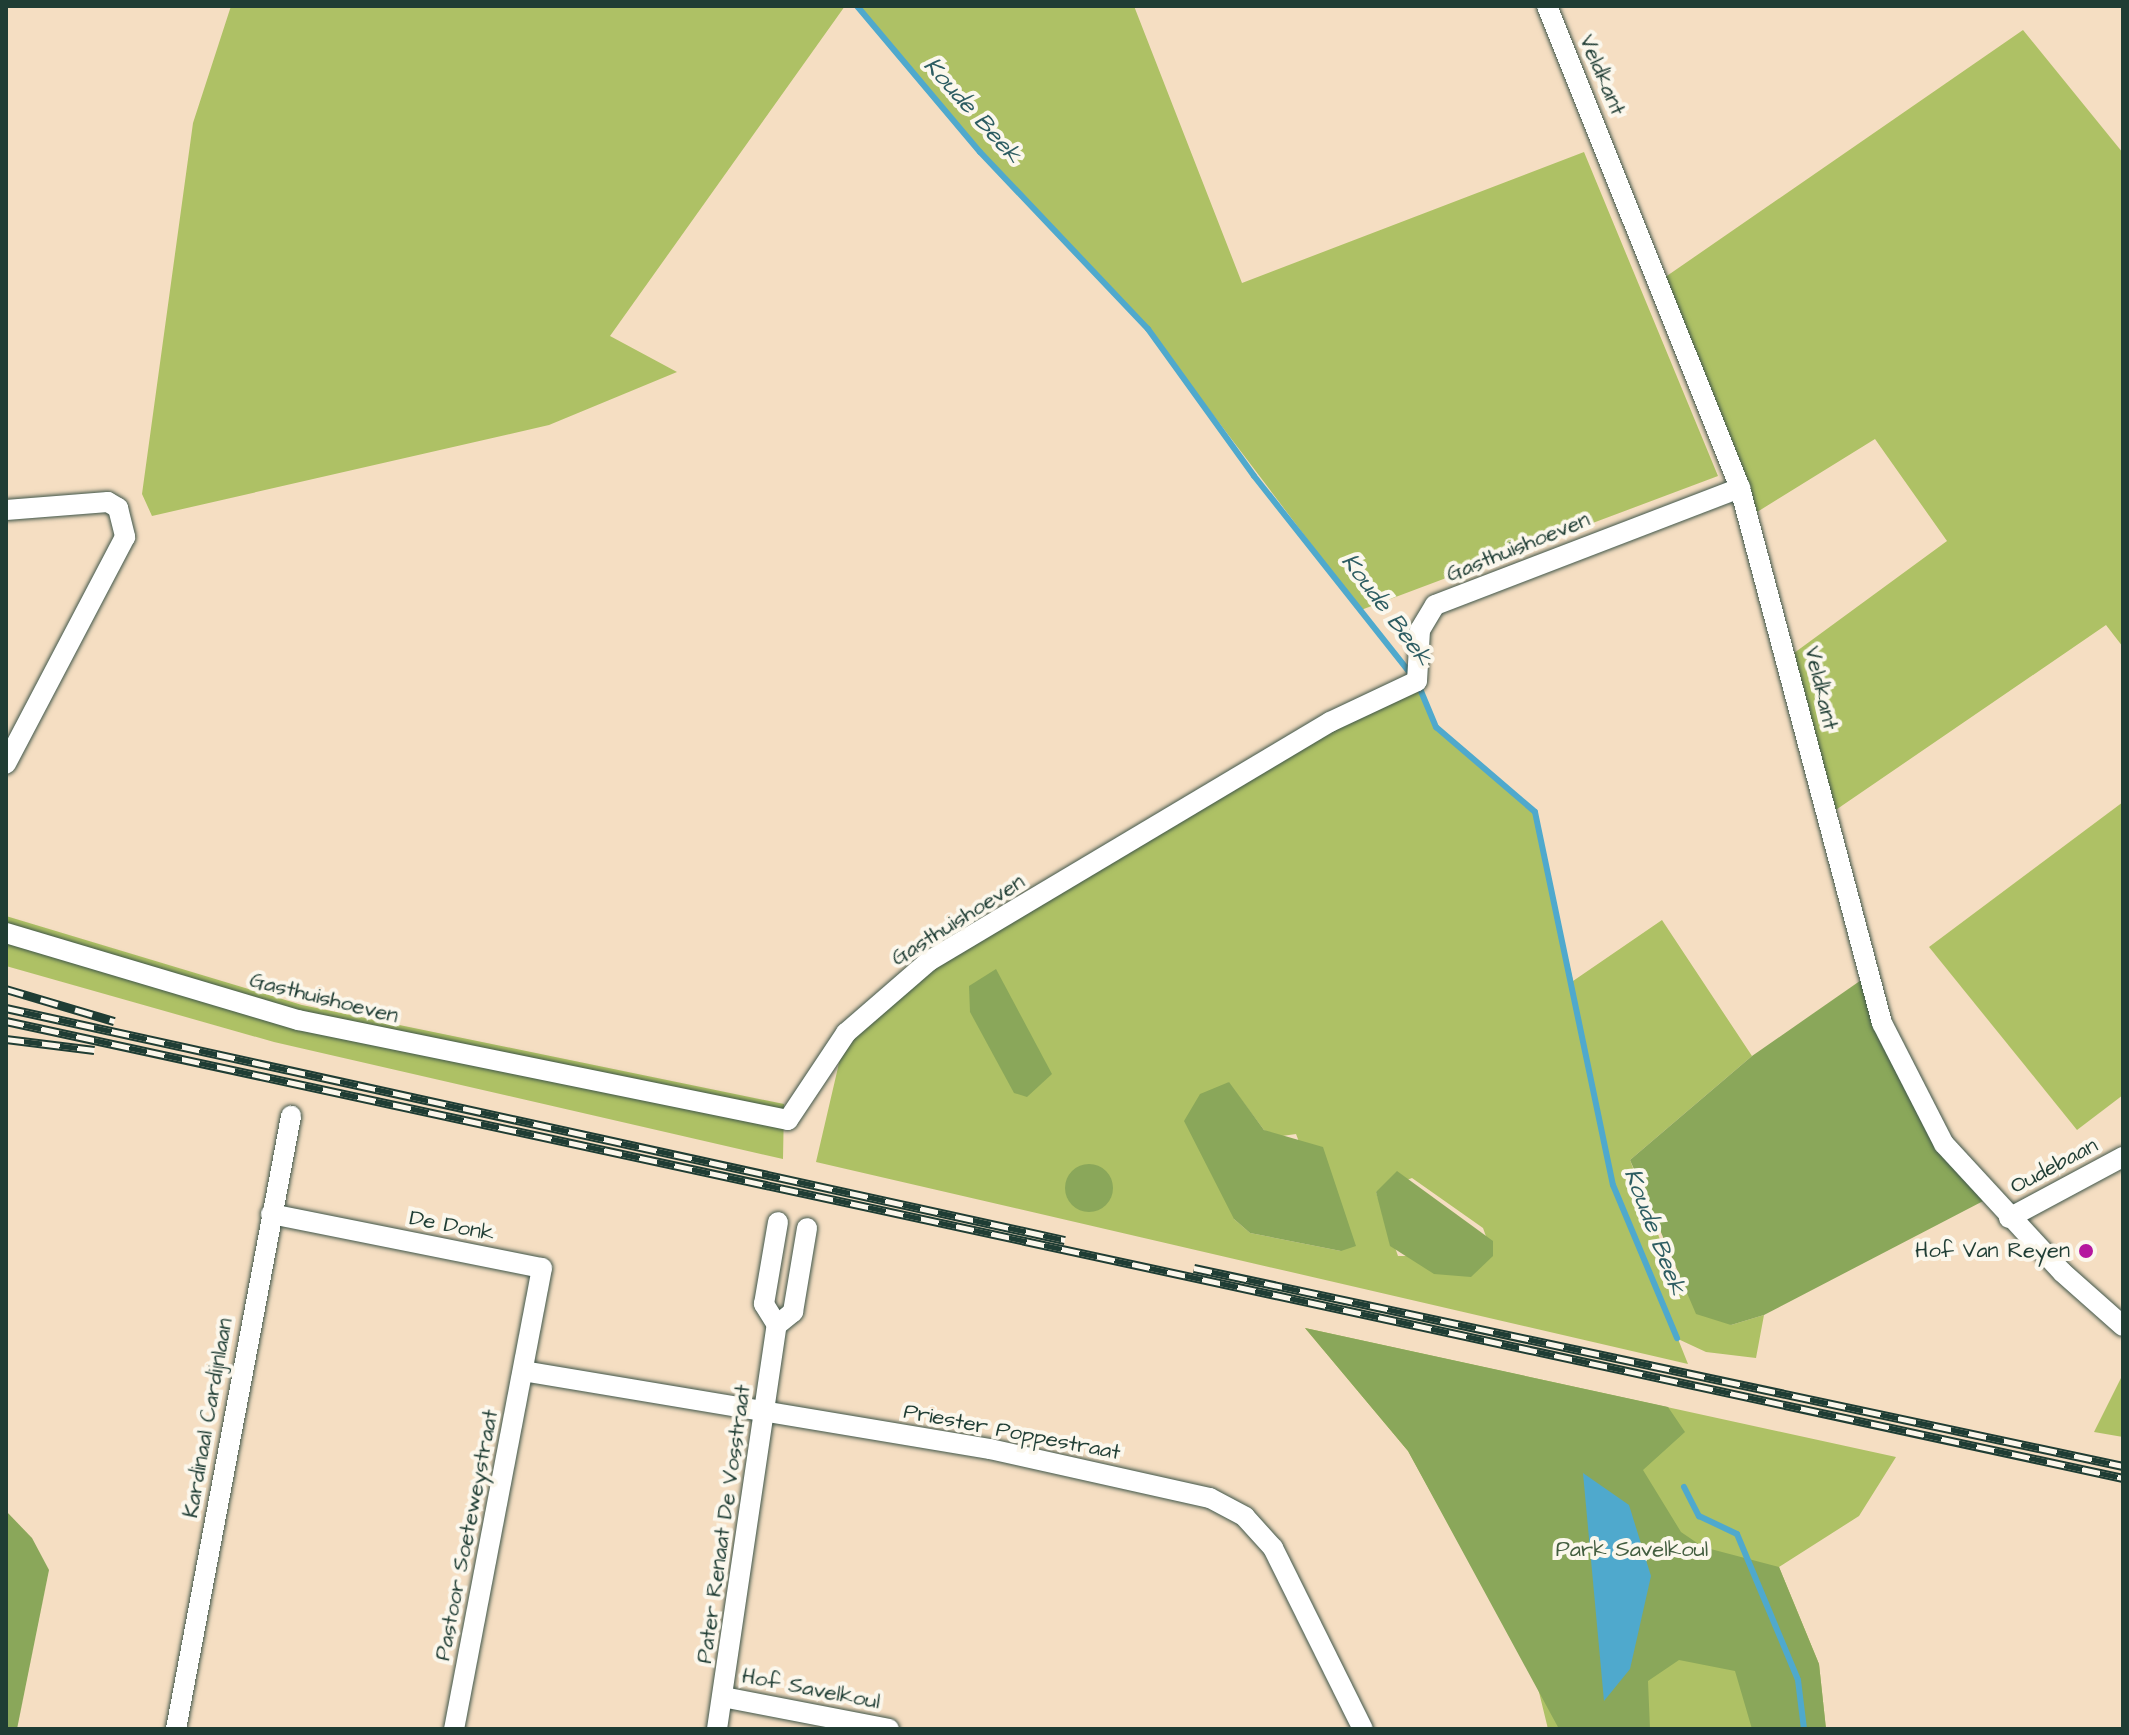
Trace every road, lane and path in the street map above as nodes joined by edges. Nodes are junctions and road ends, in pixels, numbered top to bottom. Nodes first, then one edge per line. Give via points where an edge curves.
1 (1547, 6) edge
2 (1740, 488) junction
3 (6, 510) edge
4 (6, 764) edge
5 (6, 933) edge
6 (291, 1116) dead end
7 (2123, 1157) edge
8 (271, 1214) junction
9 (2009, 1218) junction
10 (778, 1222) dead end
11 (807, 1228) dead end
12 (777, 1325) junction
13 (2123, 1326) edge
14 (525, 1361) junction
15 (766, 1410) junction
16 (723, 1697) junction
17 (176, 1729) edge
18 (454, 1729) edge
19 (717, 1729) edge
20 (889, 1729) edge
21 (1363, 1729) edge

1 - 2 street, Veldkant
2 - 5 street, Gasthuishoeven via 1435,605 1420,630 1417,681 1330,722 929,961 846,1033 788,1120 298,1020
2 - 9 street, Veldkant via 1882,1023 1944,1144
3 - 4 street via 108,502 118,508 125,537
6 - 8 street, Kardinaal Cardijnlaan
7 - 9 street, Oudebaan
8 - 14 street, De Donk via 542,1268
8 - 17 street, Kardinaal Cardijnlaan
9 - 13 street, Veldkant
10 - 12 street, Pater Renaat De Vosstraat via 764,1304
11 - 12 street, Pater Renaat De Vosstraat via 793,1312
12 - 15 street, Pater Renaat De Vosstraat
14 - 15 street, Priester Poppestraat
14 - 18 street, Pastoor Soeteweystraat
15 - 16 street, Pater Renaat De Vosstraat
15 - 21 street, Priester Poppestraat via 990,1449 1218,1503 1245,1517 1273,1548
16 - 19 street, Pater Renaat De Vosstraat
16 - 20 street, Hof Savelkoul

